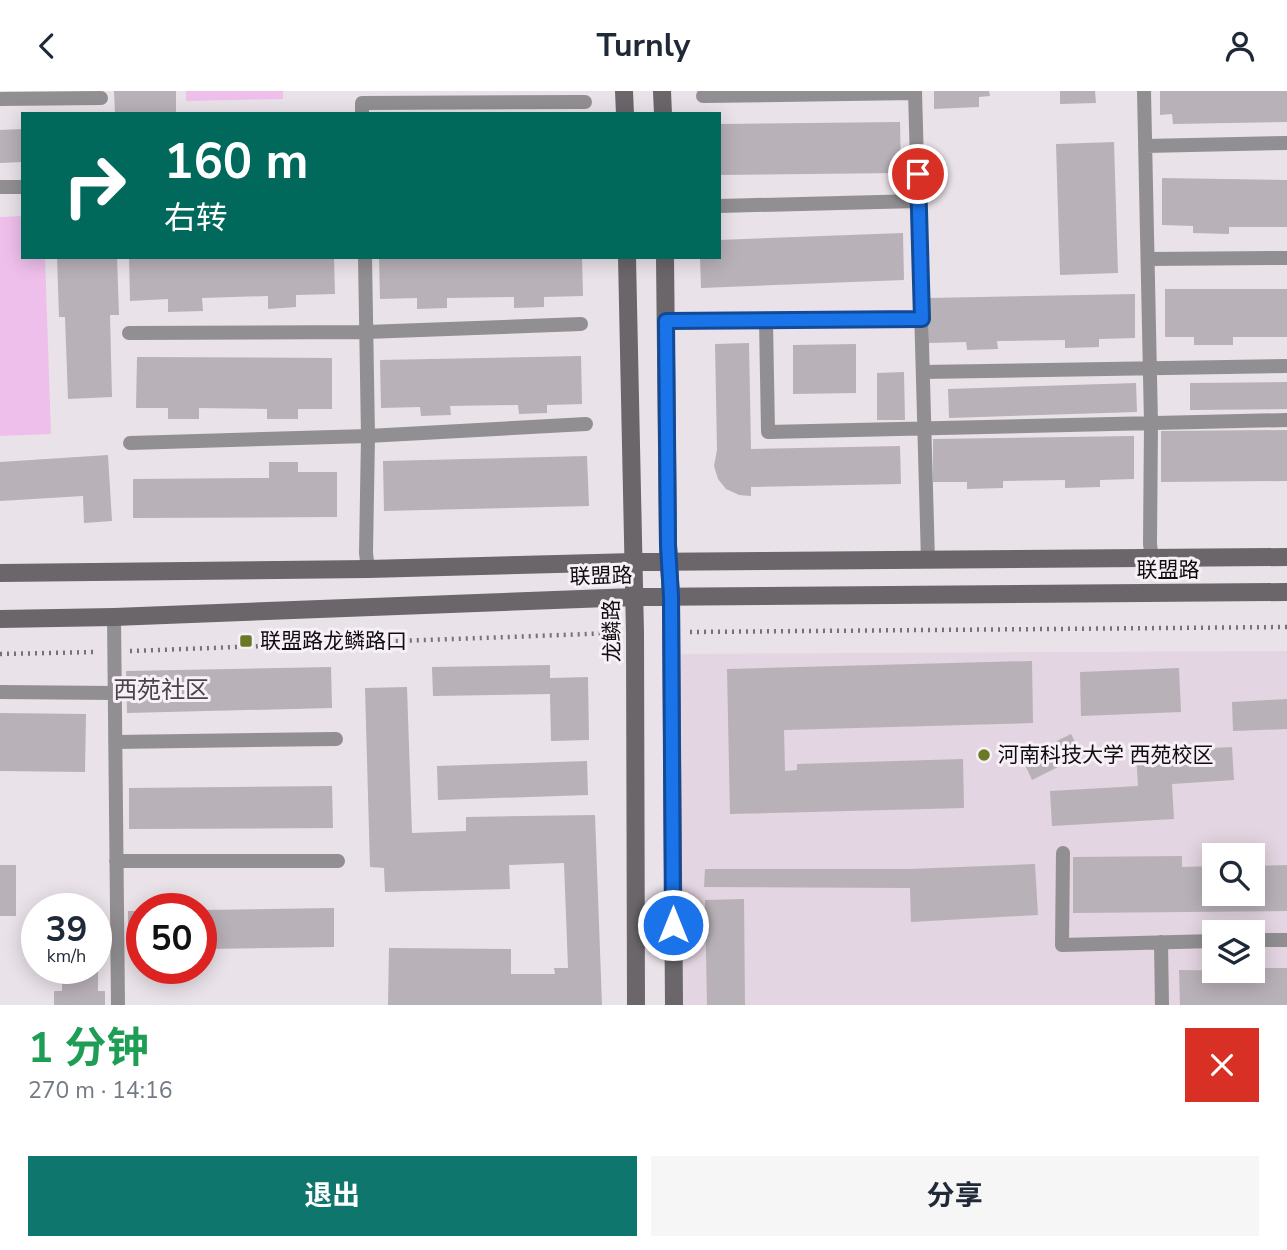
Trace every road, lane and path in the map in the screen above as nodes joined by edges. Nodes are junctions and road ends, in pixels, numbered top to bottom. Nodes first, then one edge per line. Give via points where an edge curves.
1 (624, 91) edge
2 (662, 91) edge
3 (1144, 91) edge
4 (915, 92) edge
5 (703, 96) dead end
6 (101, 98) dead end
7 (0, 99) edge
8 (585, 102) dead end
9 (362, 103) edge
10 (625, 112) edge
11 (663, 112) edge
12 (1287, 143) edge
13 (1145, 146) junction
14 (0, 187) edge
15 (21, 187) edge
16 (918, 201) junction
17 (721, 206) edge
18 (1287, 258) edge
19 (365, 259) edge
20 (627, 259) edge
21 (665, 259) edge
22 (1148, 259) junction
23 (922, 319) junction
24 (766, 320) junction
25 (666, 321) junction
26 (581, 324) dead end
27 (366, 332) junction
28 (129, 333) dead end
29 (1287, 366) edge
30 (1150, 368) junction
31 (923, 372) junction
32 (1287, 419) edge
33 (1152, 423) junction
34 (586, 424) dead end
35 (925, 428) junction
36 (368, 436) junction
37 (130, 443) dead end
38 (1287, 557) edge
39 (1152, 559) junction
40 (928, 561) junction
41 (634, 562) junction
42 (670, 562) junction
43 (368, 569) junction
44 (0, 573) edge
45 (1287, 592) edge
46 (634, 597) junction
47 (671, 597) junction
48 (114, 617) junction
49 (0, 619) edge
50 (0, 692) edge
51 (114, 693) junction
52 (336, 740) dead end
53 (115, 742) junction
54 (1063, 853) dead end
55 (116, 861) junction
56 (338, 861) dead end
57 (1265, 940) edge
58 (1287, 940) edge
59 (1202, 941) edge
60 (1161, 942) junction
61 (118, 1005) edge
62 (636, 1005) edge
63 (674, 1005) edge
64 (1162, 1005) edge

1 - 10 main road
2 - 11 main road
3 - 13 lane
4 - 5 lane
4 - 16 lane
6 - 7 lane
8 - 9 lane
12 - 13 lane
13 - 22 lane
14 - 15 lane
16 - 17 lane
16 - 23 lane
18 - 22 lane
19 - 27 lane
20 - 41 main road, 龙鳞路
21 - 25 main road
22 - 30 lane
23 - 24 lane
23 - 31 lane
24 - 25 lane
24 - 35 lane via 768,432
25 - 42 main road
26 - 27 lane
27 - 28 lane
27 - 36 lane
29 - 30 lane
30 - 31 lane
30 - 33 lane
31 - 35 lane
32 - 33 lane
33 - 35 lane
33 - 39 lane
34 - 36 lane
35 - 40 lane
36 - 37 lane
36 - 43 lane
38 - 39 main road, 联盟路
39 - 40 main road, 联盟路
40 - 42 main road, 联盟路
41 - 42 main road, 联盟路
41 - 43 main road, 联盟路
41 - 46 main road, 龙鳞路
42 - 47 main road
43 - 44 main road, 联盟路
45 - 47 main road, 联盟路
46 - 47 main road, 联盟路
46 - 48 main road, 联盟路
46 - 62 main road, 龙鳞路
47 - 63 main road
48 - 49 main road, 联盟路
48 - 51 lane
50 - 51 lane
51 - 53 lane
52 - 53 lane
53 - 55 lane
54 - 60 lane via 1062,944
55 - 56 lane
55 - 61 lane
57 - 58 lane
59 - 60 lane
60 - 64 lane

